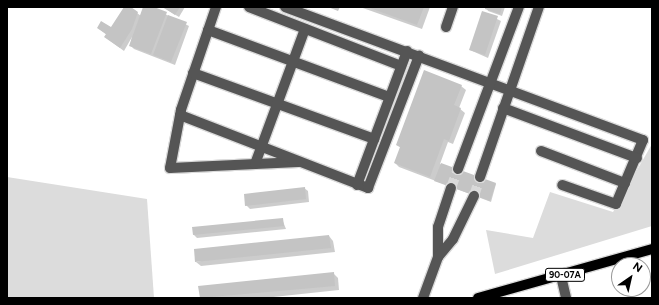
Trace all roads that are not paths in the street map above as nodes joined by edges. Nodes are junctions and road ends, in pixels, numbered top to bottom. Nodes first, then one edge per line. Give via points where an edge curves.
1 (216, 7) edge
2 (249, 7) edge
3 (285, 7) edge
4 (453, 7) edge
5 (519, 7) edge
6 (539, 7) edge
7 (446, 27) dead end
8 (305, 29) junction
9 (208, 30) junction
10 (406, 51) junction
11 (419, 56) junction
12 (293, 62) junction
13 (401, 66) junction
14 (193, 73) junction
15 (490, 84) junction
16 (510, 90) junction
17 (390, 97) junction
18 (278, 104) junction
19 (504, 108) junction
20 (180, 115) junction
21 (374, 138) junction
22 (261, 146) junction
23 (541, 151) dead end
24 (637, 158) junction
25 (303, 162) junction
26 (255, 164) junction
27 (458, 169) tunnel mouth
28 (480, 177) tunnel mouth
29 (625, 183) junction
30 (357, 184) junction
31 (562, 185) dead end
32 (451, 188) tunnel mouth
33 (474, 196) tunnel mouth
34 (652, 250) edge
35 (438, 257) junction
36 (561, 276) junction
37 (423, 298) edge
38 (478, 298) edge
39 (566, 298) edge

1 - 9 street
2 - 8 street
3 - 10 street
4 - 7 street
5 - 15 street
6 - 16 street
8 - 12 street
8 - 13 street
9 - 12 street
9 - 14 street
10 - 11 street
10 - 13 street
11 - 15 street
11 - 30 street via 370,187
12 - 17 street
12 - 18 street
13 - 17 street
14 - 18 street
14 - 20 street
15 - 16 street
15 - 27 street
16 - 19 street
16 - 24 street via 643,140
17 - 21 street
18 - 21 street
18 - 22 street
19 - 24 street
19 - 28 street
20 - 22 street
20 - 26 street via 170,168
21 - 30 street
22 - 25 street
22 - 26 street
23 - 29 street
24 - 29 street
25 - 26 street
25 - 30 street
29 - 31 street via 616,204
32 - 35 street via 438,227
33 - 35 street via 453,239
34 - 36 main road, 90-07A
35 - 37 street
36 - 38 main road, 90-07A
36 - 39 street

